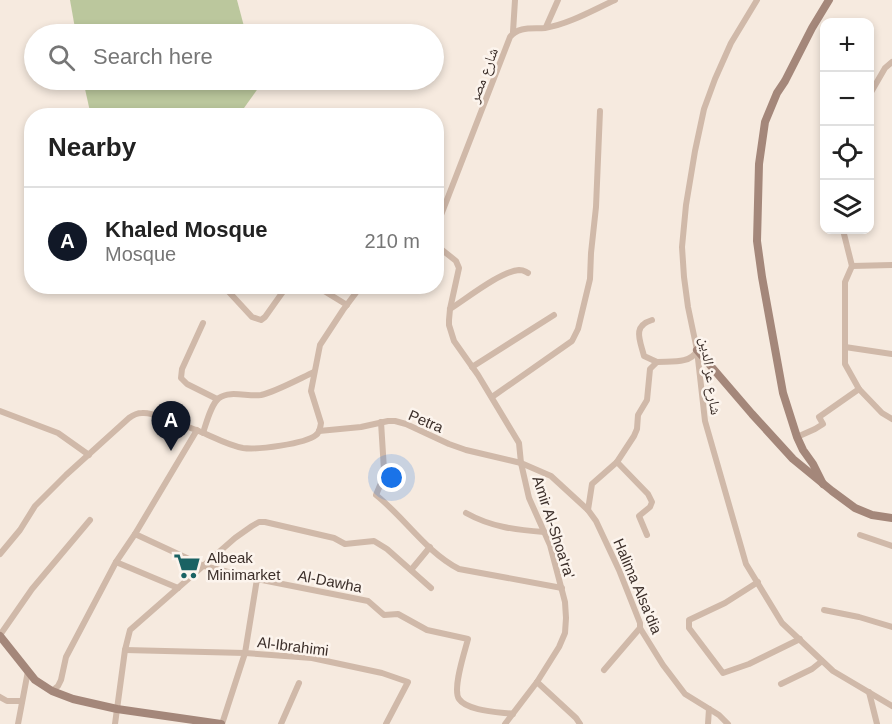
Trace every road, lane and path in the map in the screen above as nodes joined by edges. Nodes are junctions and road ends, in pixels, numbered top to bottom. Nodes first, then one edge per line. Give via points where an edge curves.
1 (515, 0) edge
2 (558, 0) edge
3 (615, 0) edge
4 (757, 0) edge
5 (829, 0) edge
6 (601, 3) edge
7 (546, 27) junction
8 (513, 32) junction
9 (892, 62) edge
10 (874, 87) edge
11 (600, 111) dead end
12 (444, 207) edge
13 (844, 234) edge
14 (444, 251) edge
15 (892, 265) edge
16 (852, 266) junction
17 (528, 273) dead end
18 (231, 294) edge
19 (281, 294) edge
20 (329, 294) edge
21 (355, 294) edge
22 (347, 305) junction
23 (450, 309) junction
24 (554, 315) dead end
25 (652, 320) dead end
26 (203, 323) dead end
27 (845, 348) junction
28 (697, 351) junction
29 (892, 354) edge
30 (657, 362) junction
31 (472, 367) junction
32 (314, 372) junction
33 (859, 389) junction
34 (492, 398) junction
35 (218, 399) junction
36 (0, 411) edge
37 (892, 419) edge
38 (381, 422) junction
39 (200, 431) junction
40 (319, 431) junction
41 (797, 437) junction
42 (89, 455) junction
43 (617, 462) junction
44 (521, 463) junction
45 (823, 484) junction
46 (588, 510) junction
47 (466, 513) dead end
48 (892, 518) edge
49 (90, 520) dead end
50 (544, 532) junction
51 (135, 534) junction
52 (647, 535) dead end
53 (860, 535) dead end
54 (892, 546) edge
55 (430, 548) junction
56 (0, 554) edge
57 (116, 562) junction
58 (204, 566) junction
59 (411, 570) junction
60 (257, 579) junction
61 (758, 582) junction
62 (178, 588) junction
63 (431, 588) dead end
64 (561, 588) junction
65 (824, 610) dead end
66 (892, 627) edge
67 (640, 628) junction
68 (0, 636) edge
69 (800, 639) junction
70 (125, 650) junction
71 (245, 653) junction
72 (822, 661) junction
73 (28, 670) junction
74 (604, 670) dead end
75 (537, 682) junction
76 (299, 683) dead end
77 (782, 684) dead end
78 (52, 691) junction
79 (869, 692) junction
80 (0, 698) edge
81 (22, 700) junction
82 (889, 704) edge
83 (117, 709) junction
84 (709, 709) junction
85 (513, 714) junction
86 (18, 724) edge
87 (115, 724) edge
88 (222, 724) edge
89 (280, 724) edge
90 (386, 724) edge
91 (505, 724) edge
92 (580, 724) edge
93 (708, 724) edge
94 (728, 724) edge
95 (877, 724) edge

1 - 8 street, شارع مصر
2 - 7 street
3 - 6 street
4 - 28 street, شارع عز الدين via 715,79 704,109 689,183 682,247
5 - 41 street via 768,113 759,179 757,241 762,277 780,378
6 - 7 street via 561,24
7 - 8 street
8 - 12 street, شارع مصر
9 - 10 street
11 - 34 street via 590,279 578,329 572,341
13 - 16 street
14 - 23 street, Amir Al-Shoa'ra' via 459,268
15 - 16 street
16 - 27 street via 845,282
17 - 23 street via 518,270 504,274
18 - 19 street via 252,317 261,320
20 - 22 street
21 - 22 street
22 - 32 street via 320,345
23 - 31 street, Amir Al-Shoa'ra' via 454,341
24 - 31 street
25 - 30 street via 644,322 638,331 644,356
26 - 35 street via 181,378
27 - 29 street
27 - 33 street via 846,367
28 - 30 street via 687,360
28 - 45 street via 793,459
28 - 61 street, شارع عز الدين via 705,421 746,564
30 - 43 street via 650,369 647,400 638,416 636,433
31 - 34 street, Amir Al-Shoa'ra'
32 - 35 street via 259,395 238,394
32 - 40 street via 311,391 321,423
33 - 37 street
33 - 41 street via 819,417 823,424
34 - 44 street, Amir Al-Shoa'ra' via 519,443
35 - 39 street
36 - 42 street via 58,433
38 - 40 street, Petra
38 - 44 street, Petra via 406,424 457,447
38 - 55 street via 384,470 376,495
39 - 40 street via 233,446 252,449 304,441
39 - 42 street via 154,414 137,413
39 - 51 street
41 - 45 street
42 - 56 street via 35,506
43 - 46 street via 592,484
43 - 52 street via 652,502 639,516
44 - 46 street, Halima Alsa'dia via 551,476
44 - 50 street, Amir Al-Shoa'ra' via 529,498
45 - 48 street via 855,508
46 - 67 street, Halima Alsa'dia via 619,570
47 - 50 street via 515,530
49 - 68 street via 32,589
50 - 64 street, Amir Al-Shoa'ra'
51 - 57 street
51 - 58 street, Al-Dawha
53 - 54 street
55 - 59 street
55 - 64 street via 459,569
57 - 62 street
57 - 78 street via 66,657 61,681
58 - 59 street via 235,538 265,522 345,544 374,541
58 - 60 street, Al-Dawha
58 - 62 street
59 - 63 street
60 - 71 street
60 - 85 street, Al-Dawha via 368,601 384,615 398,614 427,630 468,639 457,696 474,708
61 - 69 street, شارع عز الدين via 782,623
61 - 69 street via 689,620 688,628 723,673
62 - 70 street via 130,630
64 - 75 street, Amir Al-Shoa'ra' via 565,633
65 - 66 street
67 - 74 street
67 - 84 street, Halima Alsa'dia via 685,694
68 - 73 street
69 - 72 street, شارع عز الدين
70 - 71 street, Al-Ibrahimi
70 - 83 street
71 - 88 street
71 - 90 street, Al-Ibrahimi via 312,658 408,682
72 - 77 street
72 - 79 street, شارع عز الدين
73 - 78 street
73 - 81 street
75 - 85 street, Amir Al-Shoa'ra'
75 - 92 street
76 - 89 street
78 - 83 street
79 - 82 street, شارع عز الدين
79 - 95 street
80 - 81 street
81 - 86 street
83 - 87 street
83 - 88 street
84 - 93 street
84 - 94 street, Halima Alsa'dia
85 - 91 street, Amir Al-Shoa'ra'

